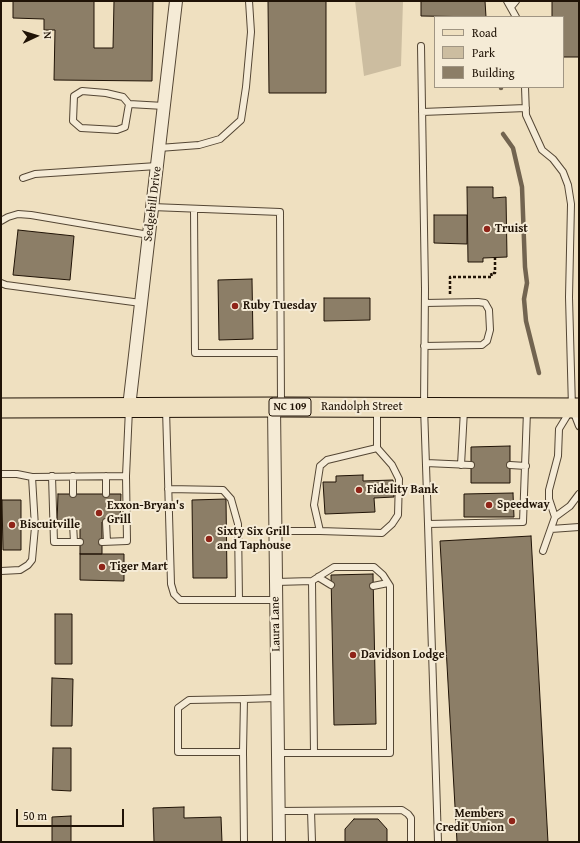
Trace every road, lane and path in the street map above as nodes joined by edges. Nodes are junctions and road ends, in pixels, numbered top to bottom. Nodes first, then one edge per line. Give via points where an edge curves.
1 (176, 1) edge
2 (249, 1) edge
3 (507, 1) edge
4 (516, 1) edge
5 (511, 7) junction
6 (516, 16) edge
7 (421, 46) dead end
8 (525, 88) edge
9 (128, 104) junction
10 (164, 106) junction
11 (526, 108) junction
12 (422, 112) junction
13 (159, 148) junction
14 (157, 166) junction
15 (23, 178) dead end
16 (152, 207) junction
17 (194, 209) junction
18 (1, 221) edge
19 (149, 235) junction
20 (494, 257) dead end
21 (1, 283) edge
22 (450, 302) junction
23 (425, 303) junction
24 (141, 304) junction
25 (424, 346) junction
26 (280, 353) junction
27 (166, 407) junction
28 (278, 407) junction
29 (377, 407) junction
30 (424, 407) junction
31 (1, 408) edge
32 (129, 408) junction
33 (464, 408) junction
34 (528, 408) junction
35 (576, 408) edge
36 (579, 426) edge
37 (377, 448) junction
38 (426, 464) junction
39 (510, 464) dead end
40 (461, 465) junction
41 (471, 465) dead end
42 (526, 466) junction
43 (1, 474) edge
44 (32, 476) junction
45 (52, 476) junction
46 (73, 476) junction
47 (106, 476) junction
48 (126, 476) junction
49 (168, 489) junction
50 (73, 494) dead end
51 (106, 494) dead end
52 (579, 494) edge
53 (555, 517) junction
54 (106, 522) dead end
55 (73, 524) dead end
56 (428, 524) junction
57 (579, 527) edge
58 (551, 529) junction
59 (276, 531) junction
60 (320, 531) junction
61 (544, 551) dead end
62 (1, 571) edge
63 (318, 577) junction
64 (312, 581) junction
65 (276, 582) junction
66 (388, 583) junction
67 (331, 585) dead end
68 (373, 586) dead end
69 (239, 600) junction
70 (276, 600) junction
71 (277, 698) junction
72 (244, 699) junction
73 (243, 752) junction
74 (278, 753) junction
75 (314, 753) junction
76 (278, 811) junction
77 (311, 811) junction
78 (244, 842) edge
79 (279, 842) edge
80 (312, 842) edge
81 (411, 842) edge
82 (438, 842) edge

1 - 10 street, Sedgehill Drive
2 - 13 lane via 251,32 241,120 220,139 198,145
3 - 5 lane
4 - 5 lane
5 - 6 lane
7 - 12 lane
8 - 11 lane
9 - 9 lane via 122,97 82,91 74,96 73,121 80,128 117,130 125,127
9 - 10 lane
10 - 13 street, Sedgehill Drive
11 - 12 lane
11 - 35 lane via 526,115 542,150 563,172 568,185 571,204 569,297
12 - 23 lane
13 - 14 street, Sedgehill Drive
14 - 15 lane via 35,174
14 - 16 street, Sedgehill Drive
16 - 17 lane
16 - 19 street, Sedgehill Drive
17 - 26 lane via 280,212
17 - 26 lane via 195,353
18 - 19 lane via 18,214 31,215
19 - 24 street, Sedgehill Drive
20 - 22 path via 495,273 491,273 492,277 450,277
21 - 24 lane
22 - 23 lane
22 - 25 lane via 485,303 489,310 490,330 487,341 482,345
23 - 25 lane
24 - 32 street, Sedgehill Drive
25 - 30 lane
26 - 28 lane
27 - 28 main road, Randolph Street / NC 109
27 - 32 main road, Randolph Street / NC 109
27 - 49 lane
28 - 29 main road, Randolph Street / NC 109
28 - 59 street, Laura Lane
29 - 30 main road, Randolph Street / NC 109
29 - 37 lane
30 - 33 main road, Randolph Street / NC 109
30 - 38 lane
31 - 32 main road, Randolph Street / NC 109
32 - 48 lane
33 - 34 main road, Randolph Street / NC 109
33 - 40 lane
34 - 35 main road, Randolph Street / NC 109
34 - 42 lane
35 - 36 lane
35 - 53 lane via 559,430 558,456 549,490
37 - 60 lane via 327,460 320,466 314,505
37 - 60 lane via 399,479 398,515 392,524 382,533
38 - 40 lane
38 - 56 lane
39 - 42 lane
40 - 41 lane
42 - 56 lane via 523,522
43 - 44 lane
44 - 45 lane
44 - 62 lane via 35,527 32,560 20,570
45 - 46 lane
45 - 55 lane via 54,542 77,542
46 - 47 lane
46 - 50 lane
47 - 48 lane
47 - 51 lane
48 - 54 lane via 127,541 105,542
49 - 69 lane via 223,490 231,499 238,524
49 - 69 lane via 174,594 180,600
52 - 53 lane via 570,506
53 - 58 lane
56 - 82 lane
57 - 58 lane
58 - 61 lane
59 - 60 lane
59 - 65 street, Laura Lane
63 - 64 lane
63 - 66 lane via 334,567 374,567
63 - 67 lane
64 - 65 lane
64 - 75 lane
65 - 70 street, Laura Lane
66 - 68 lane
66 - 75 lane via 390,753
69 - 70 lane
70 - 71 street, Laura Lane
71 - 72 lane
71 - 74 street, Laura Lane
72 - 73 lane
72 - 73 lane via 189,700 178,708 178,752
73 - 78 lane
74 - 75 lane
74 - 76 street, Laura Lane
76 - 77 lane
76 - 79 street, Laura Lane
77 - 80 lane
77 - 81 lane via 402,810 411,818

